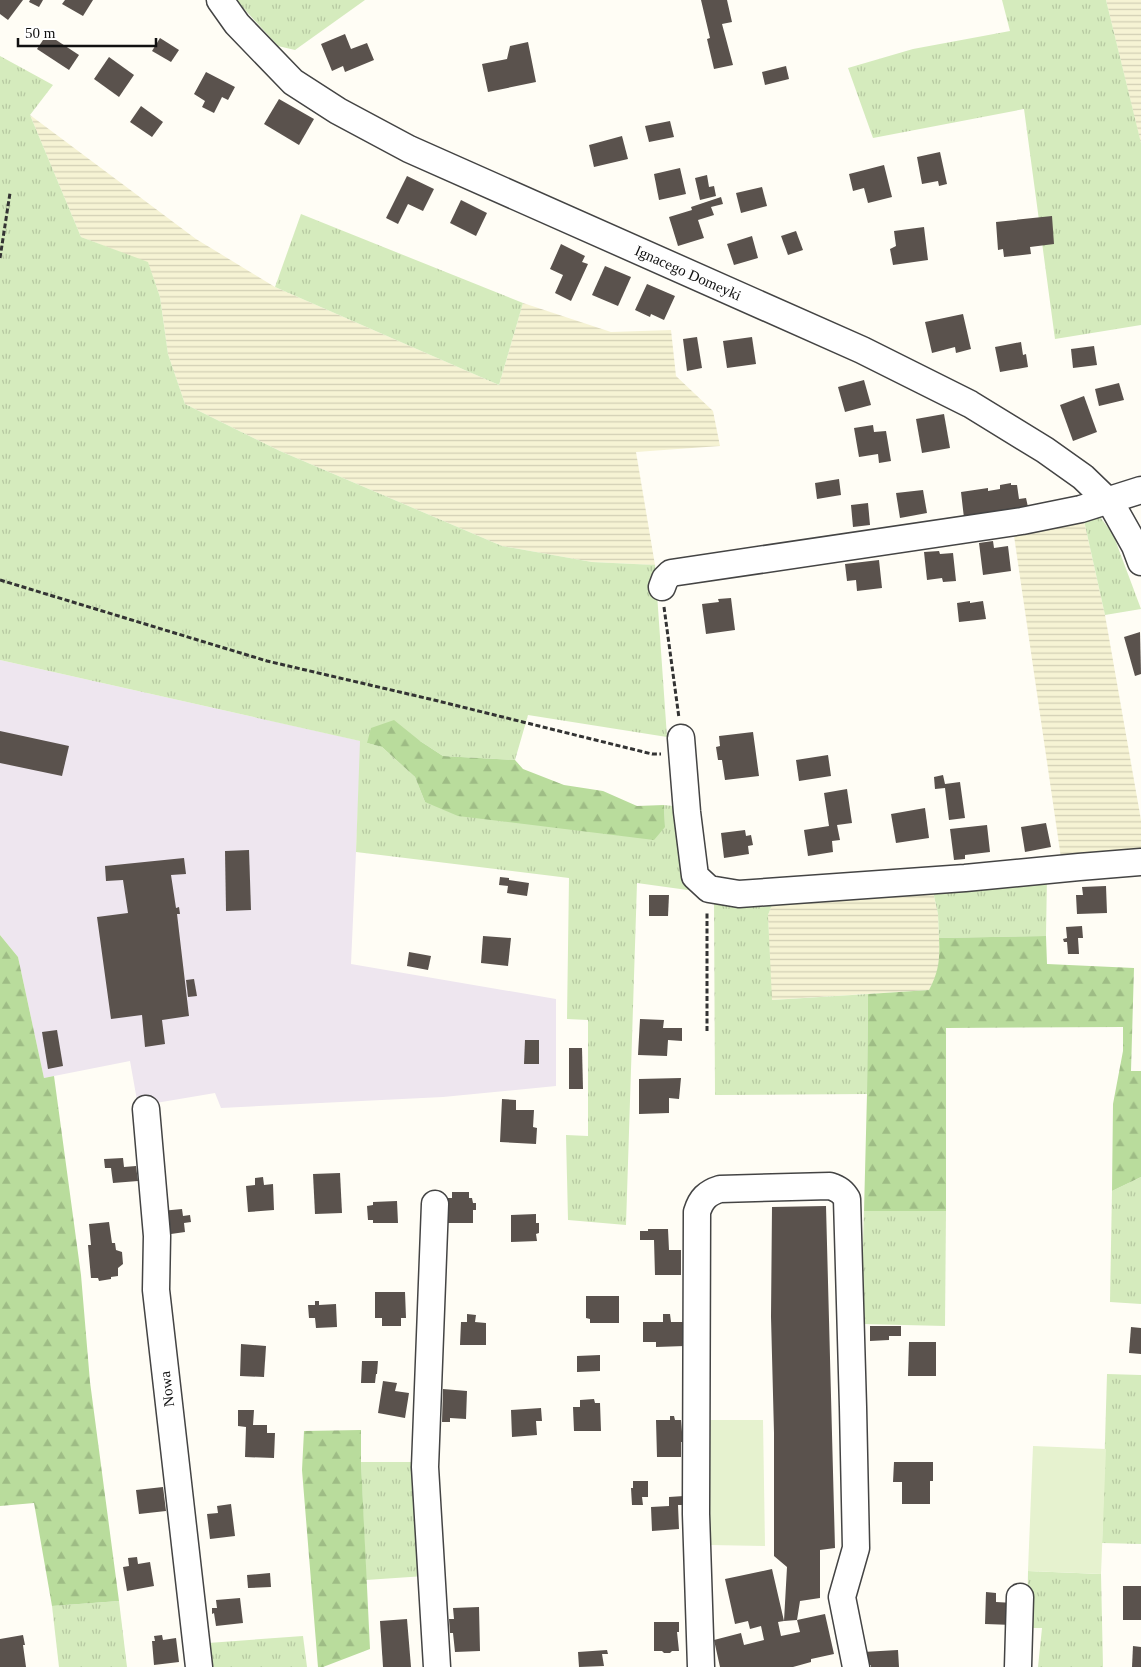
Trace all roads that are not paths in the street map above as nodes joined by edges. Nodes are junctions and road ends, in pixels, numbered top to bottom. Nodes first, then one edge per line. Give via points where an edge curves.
1 (220, 0) edge
2 (1141, 490) edge
3 (1107, 499) junction
4 (1141, 562) edge
5 (662, 587) road end
6 (681, 745) road end
7 (1141, 862) edge
8 (146, 1109) dead end
9 (435, 1204) dead end
10 (1020, 1597) dead end
11 (199, 1667) edge
12 (437, 1667) edge
13 (701, 1667) edge
14 (856, 1667) edge
15 (1018, 1667) edge

1 - 3 street, Ignacego Domeyki via 236,24 293,82 338,111 409,149 852,346 970,404 1045,450
2 - 3 street
3 - 4 street, Ignacego Domeyki via 1122,521
3 - 5 street via 1080,509 1022,521 671,573
6 - 7 street via 695,876 709,889 739,894
8 - 11 street, Nowa via 157,1236 156,1290
9 - 12 street via 425,1467
10 - 15 street
13 - 14 street via 696,1514 697,1212 705,1197 720,1189 830,1186 844,1193 847,1199 856,1548 842,1597

